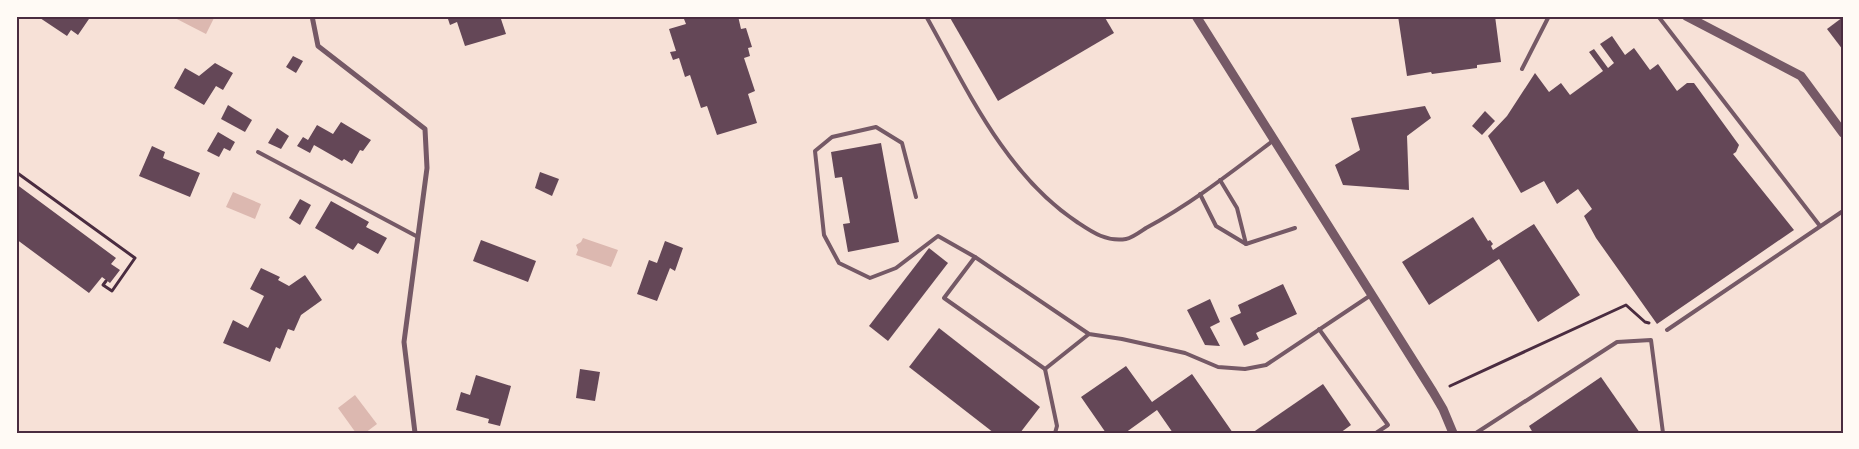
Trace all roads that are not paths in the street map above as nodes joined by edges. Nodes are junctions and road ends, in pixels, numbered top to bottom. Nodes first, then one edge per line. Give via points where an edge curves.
1 (312, 16) edge
2 (926, 16) edge
3 (1196, 16) edge
4 (1549, 16) edge
5 (1658, 16) edge
6 (1686, 16) edge
7 (1522, 69) dead end
8 (1843, 133) edge
9 (1274, 140) junction
10 (258, 152) dead end
11 (1220, 180) junction
12 (1200, 194) junction
13 (916, 197) dead end
14 (1843, 211) edge
15 (1820, 226) junction
16 (1295, 228) dead end
17 (418, 237) junction
18 (1246, 244) junction
19 (975, 257) junction
20 (1371, 295) junction
21 (1320, 329) junction
22 (1667, 330) road end
23 (1089, 334) junction
24 (1045, 369) junction
25 (415, 433) edge
26 (1055, 433) edge
27 (1376, 433) edge
28 (1453, 433) edge
29 (1476, 433) edge
30 (1663, 433) edge

1 - 17 street via 318,46 425,129 427,168
2 - 12 lane via 983,118 1009,156 1053,204 1099,236 1127,239
3 - 9 street
4 - 7 lane
5 - 15 lane
6 - 8 street via 1801,76
9 - 11 lane
9 - 20 street
10 - 17 lane
11 - 12 lane
11 - 18 lane via 1237,208
12 - 18 lane via 1216,226
13 - 19 lane via 902,143 876,127 832,137 815,151 824,235 839,263 870,278 896,268 938,236
14 - 15 lane
15 - 22 lane
16 - 18 lane
17 - 25 street via 404,342
19 - 23 lane
19 - 24 lane via 944,298
20 - 21 lane
20 - 28 street via 1433,392
21 - 23 lane via 1266,365 1245,369 1218,367 1184,353
21 - 27 lane via 1388,425
23 - 24 lane
24 - 26 lane via 1057,426
29 - 30 lane via 1617,342 1651,340

